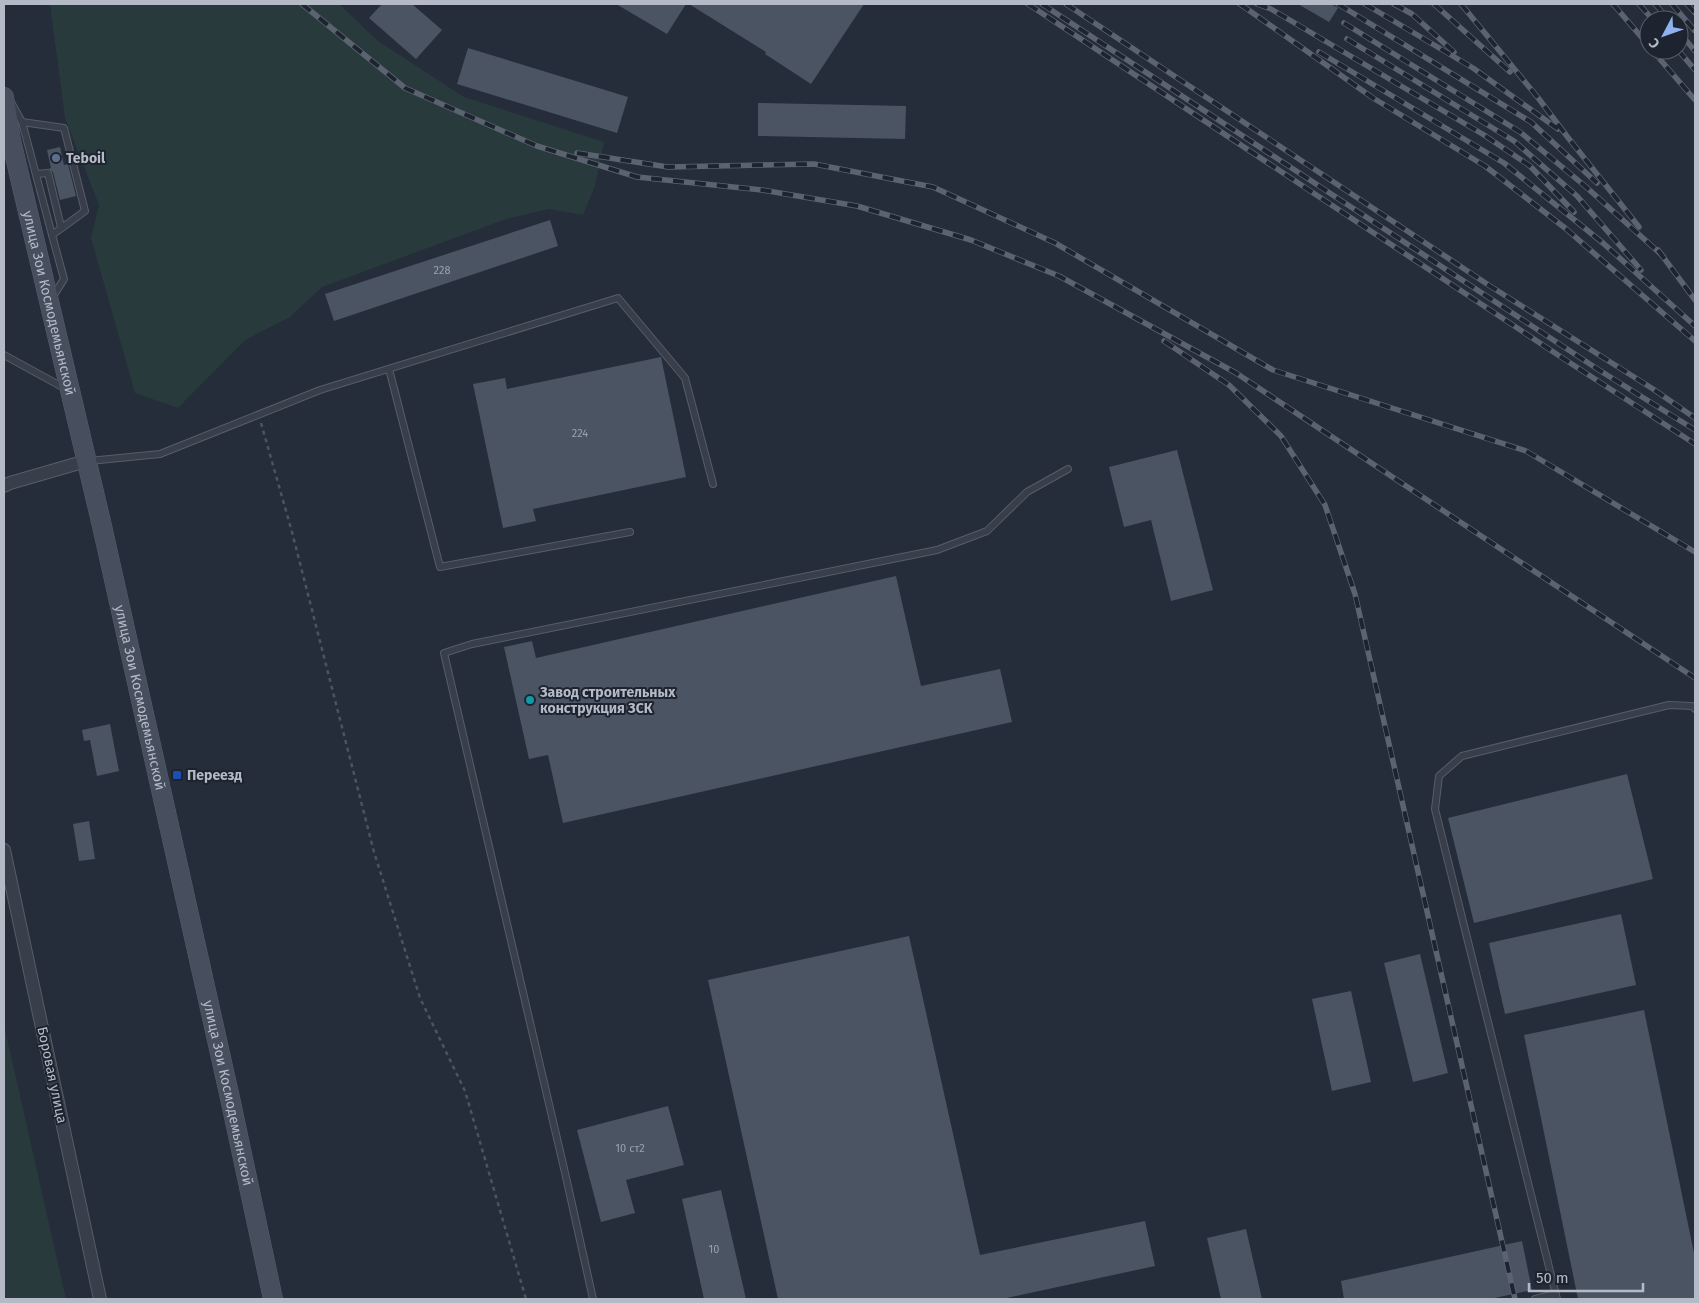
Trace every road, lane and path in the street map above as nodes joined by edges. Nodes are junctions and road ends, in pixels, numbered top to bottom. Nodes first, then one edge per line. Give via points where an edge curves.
1 (4, 90) edge
2 (4, 97) edge
3 (22, 122) junction
4 (7, 146) edge
5 (36, 174) junction
6 (61, 227) junction
7 (52, 235) junction
8 (48, 304) junction
9 (4, 355) edge
10 (390, 369) junction
11 (70, 391) junction
12 (259, 414) junction
13 (86, 461) junction
14 (1068, 469) dead end
15 (713, 484) dead end
16 (4, 486) edge
17 (630, 532) dead end
18 (1695, 708) edge
19 (4, 850) edge
20 (1556, 1297) edge
21 (100, 1299) edge
22 (274, 1299) edge
23 (526, 1299) edge
24 (593, 1299) edge
25 (1536, 1299) edge

1 - 3 lane
2 - 4 main road, улица Зои Космодемьянской
3 - 5 lane
3 - 6 lane via 64,128 85,211
4 - 8 main road, улица Зои Космодемьянской
5 - 6 lane via 48,173
5 - 7 lane
6 - 7 lane
7 - 8 lane via 64,279
8 - 11 main road, улица Зои Космодемьянской
9 - 11 lane
10 - 12 lane via 320,390
10 - 15 lane via 618,298 685,378
10 - 17 lane via 440,567
11 - 13 main road, улица Зои Космодемьянской
12 - 13 lane via 160,454
12 - 23 path via 374,852 420,998 466,1091
13 - 16 street
13 - 22 main road, улица Зои Космодемьянской
14 - 24 lane via 1027,492 987,532 937,550 472,644 444,653
18 - 20 lane via 1670,705 1462,756 1439,776 1435,809
19 - 21 street, Боровая улица
20 - 25 lane

